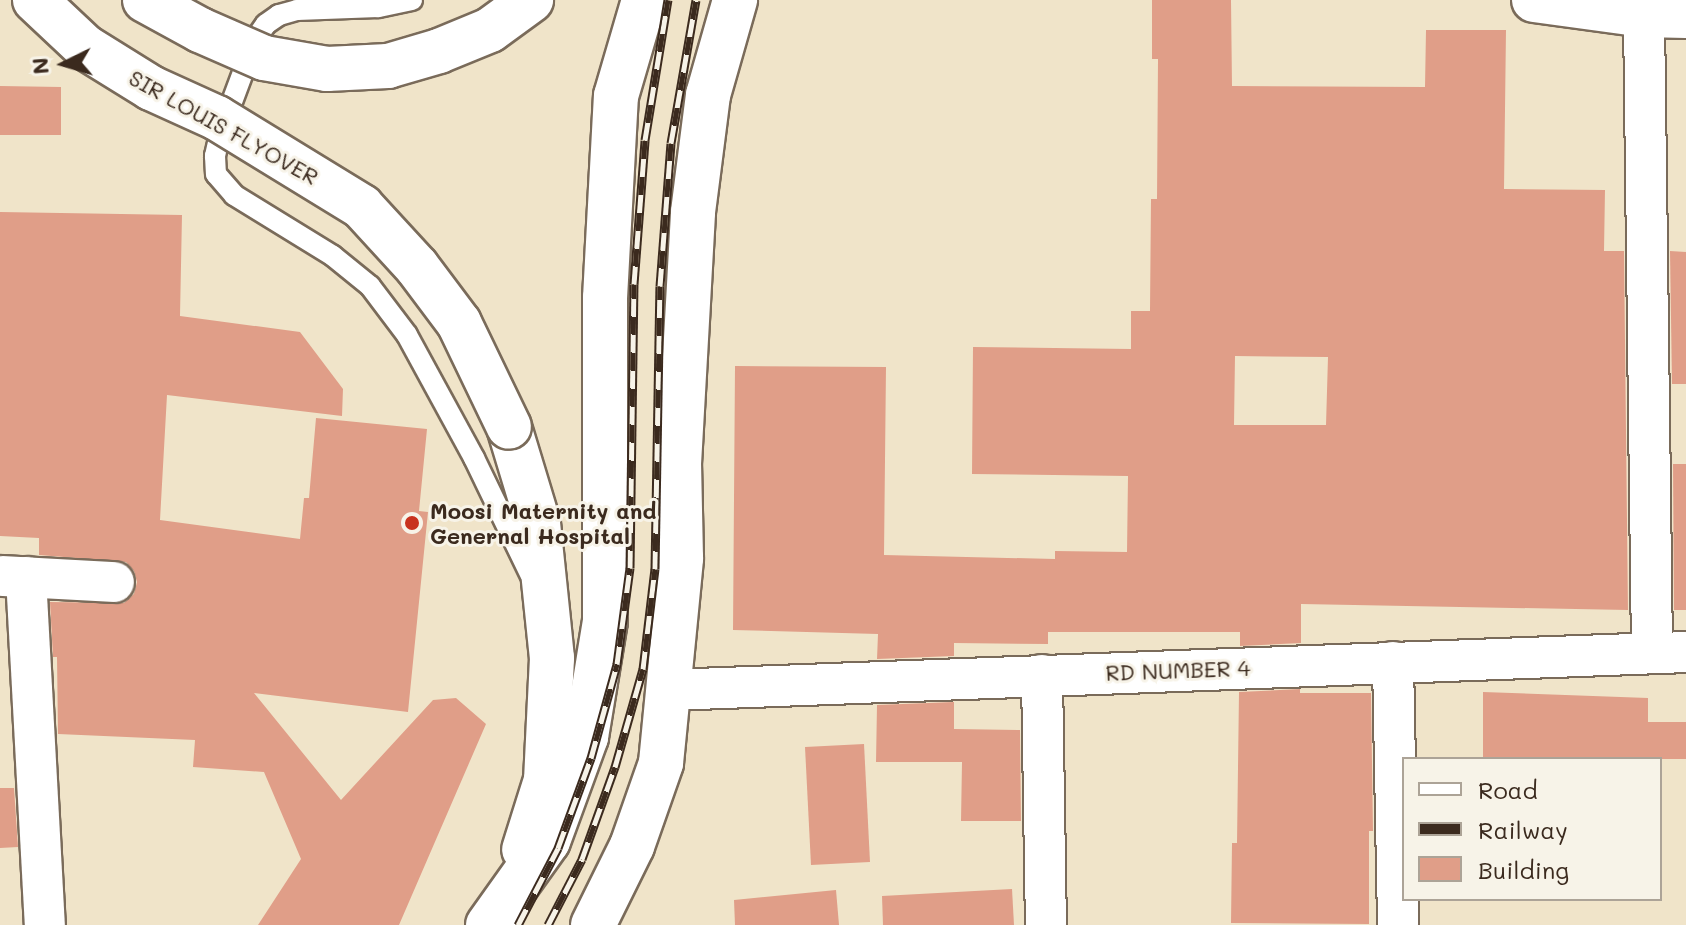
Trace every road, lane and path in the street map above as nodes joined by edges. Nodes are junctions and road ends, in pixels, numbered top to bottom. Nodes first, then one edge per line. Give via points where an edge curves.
1 (35, 0) edge
2 (145, 0) edge
3 (412, 0) edge
4 (531, 0) edge
5 (644, 0) edge
6 (735, 0) edge
7 (1534, 0) edge
8 (1665, 16) edge
9 (13, 577) edge
10 (114, 582) dead end
11 (547, 610) junction
12 (1669, 652) edge
13 (1393, 662) junction
14 (1042, 675) junction
15 (670, 690) junction
16 (499, 908) edge
17 (45, 925) edge
18 (593, 925) edge
19 (1046, 925) edge
20 (1398, 925) edge

1 - 11 main road, SIR LOUIS FLYOVER, bridge via 98,55 151,88 217,118 362,207 417,267 459,323 509,427 538,523
2 - 4 main road, bridge via 264,58 327,69 388,66 439,51 490,30
3 - 11 lane via 378,7 297,10 266,24 220,134 216,174 234,195 361,279 407,335
5 - 16 main road via 616,96 605,298 605,621 586,737 548,841
6 - 15 main road via 708,95 693,212 679,464 681,558
7 - 8 main road
8 - 12 street
9 - 10 street
9 - 17 street
11 - 16 main road, SIR LOUIS FLYOVER via 552,658 546,780
12 - 13 street, RD NUMBER 4
13 - 14 street, RD NUMBER 4
13 - 20 street
14 - 15 street, RD NUMBER 4
14 - 19 street
15 - 18 main road via 661,763 632,846

